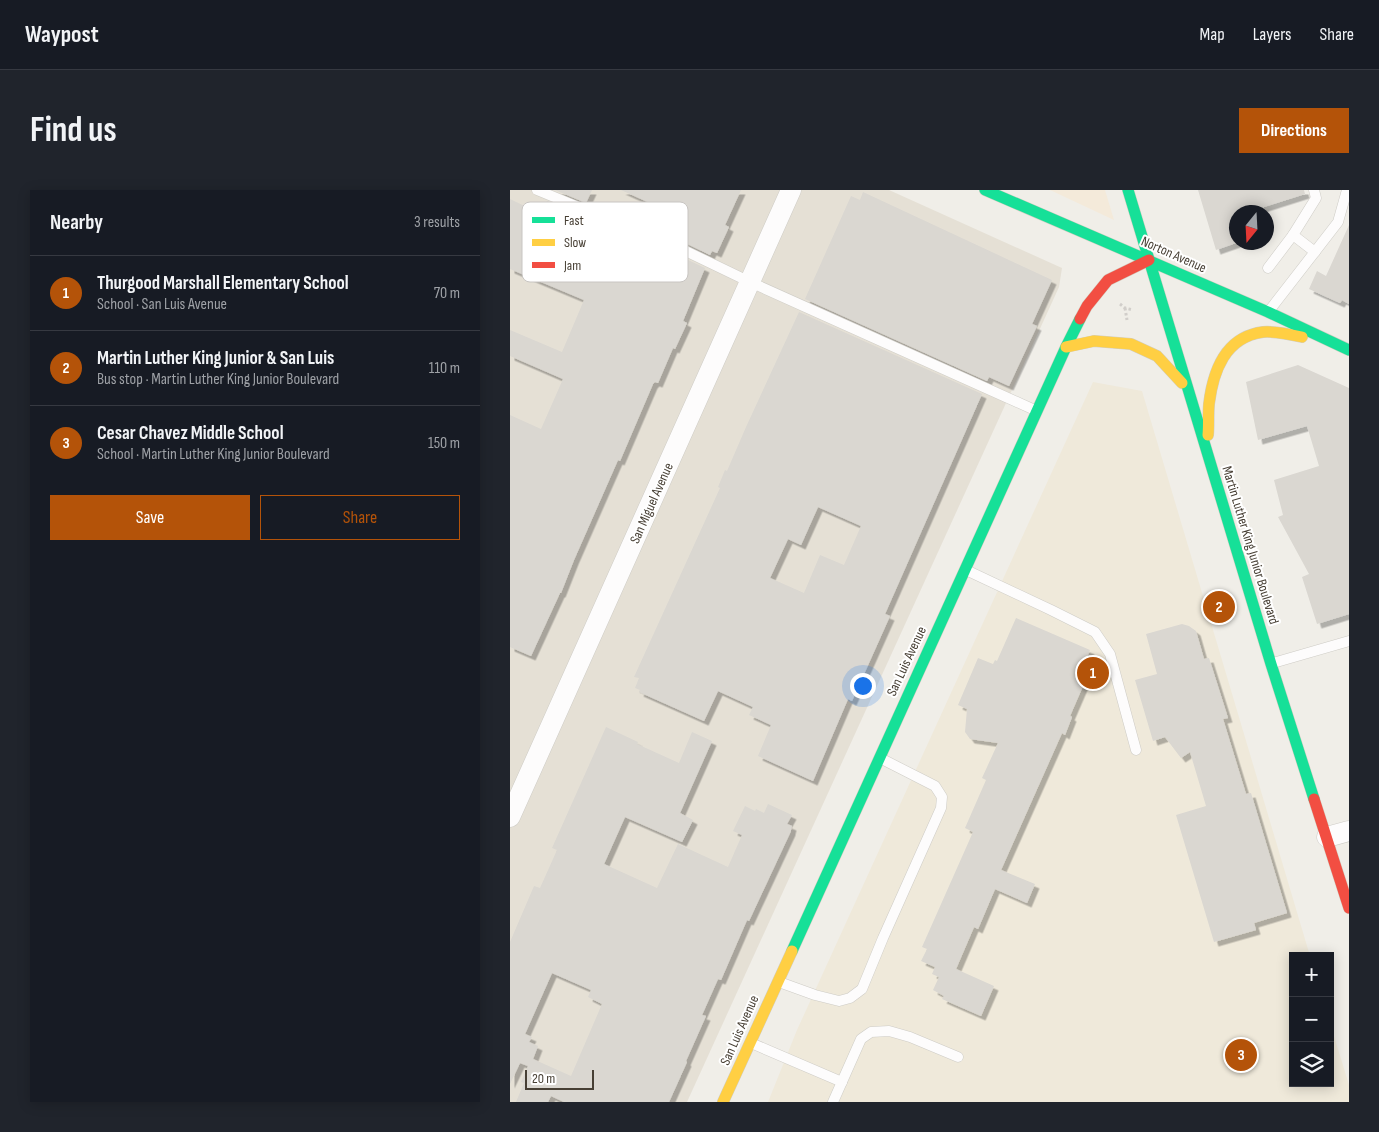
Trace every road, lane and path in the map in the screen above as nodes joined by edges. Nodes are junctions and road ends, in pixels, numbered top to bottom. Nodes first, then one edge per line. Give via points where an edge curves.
1 (537, 190) edge
2 (791, 190) edge
3 (985, 190) edge
4 (1128, 190) edge
5 (1314, 190) edge
6 (1347, 190) edge
7 (566, 202) edge
8 (1293, 235) junction
9 (688, 252) edge
10 (1314, 252) junction
11 (1149, 260) junction
12 (1268, 268) dead end
13 (750, 282) junction
14 (1118, 303) dead end
15 (1132, 310) dead end
16 (1268, 312) junction
17 (1066, 348) junction
18 (1349, 350) edge
19 (1187, 388) junction
20 (1037, 411) junction
21 (1208, 456) junction
22 (965, 569) junction
23 (1349, 641) edge
24 (1271, 664) junction
25 (1136, 750) dead end
26 (879, 757) junction
27 (510, 816) edge
28 (1349, 831) edge
29 (1327, 837) junction
30 (1349, 908) edge
31 (778, 982) junction
32 (750, 1042) junction
33 (958, 1057) dead end
34 (842, 1082) junction
35 (724, 1102) edge
36 (833, 1102) edge

1 - 7 lane
2 - 13 street, San Miguel Avenue
3 - 11 street, Norton Avenue
4 - 11 street, Martin Luther King Junior Boulevard
5 - 8 lane via 1316,198
6 - 10 lane via 1338,222
8 - 10 lane
8 - 12 lane
9 - 13 lane
10 - 16 lane
11 - 16 street, Norton Avenue
11 - 17 street, San Luis Avenue via 1108,280 1087,306
11 - 19 street, Martin Luther King Junior Boulevard
13 - 20 lane
13 - 27 street, San Miguel Avenue
14 - 15 path
16 - 18 street, Norton Avenue
17 - 19 street via 1094,341 1131,344 1157,356
17 - 20 street, San Luis Avenue
18 - 21 street via 1288,332 1263,331 1232,344 1221,360 1214,380 1209,404
19 - 21 street, Martin Luther King Junior Boulevard
20 - 22 street, San Luis Avenue
21 - 24 street, Martin Luther King Junior Boulevard
22 - 25 lane via 1095,632 1110,654
22 - 26 street, San Luis Avenue
23 - 24 lane
24 - 29 street, Martin Luther King Junior Boulevard
26 - 31 street, San Luis Avenue
26 - 31 lane via 935,786 942,797 941,808 862,989 839,1001
28 - 29 street
29 - 30 street, Martin Luther King Junior Boulevard
31 - 32 street, San Luis Avenue
32 - 34 lane
32 - 35 street, San Luis Avenue
33 - 34 lane via 910,1037 889,1031 871,1032 862,1039
34 - 36 lane

